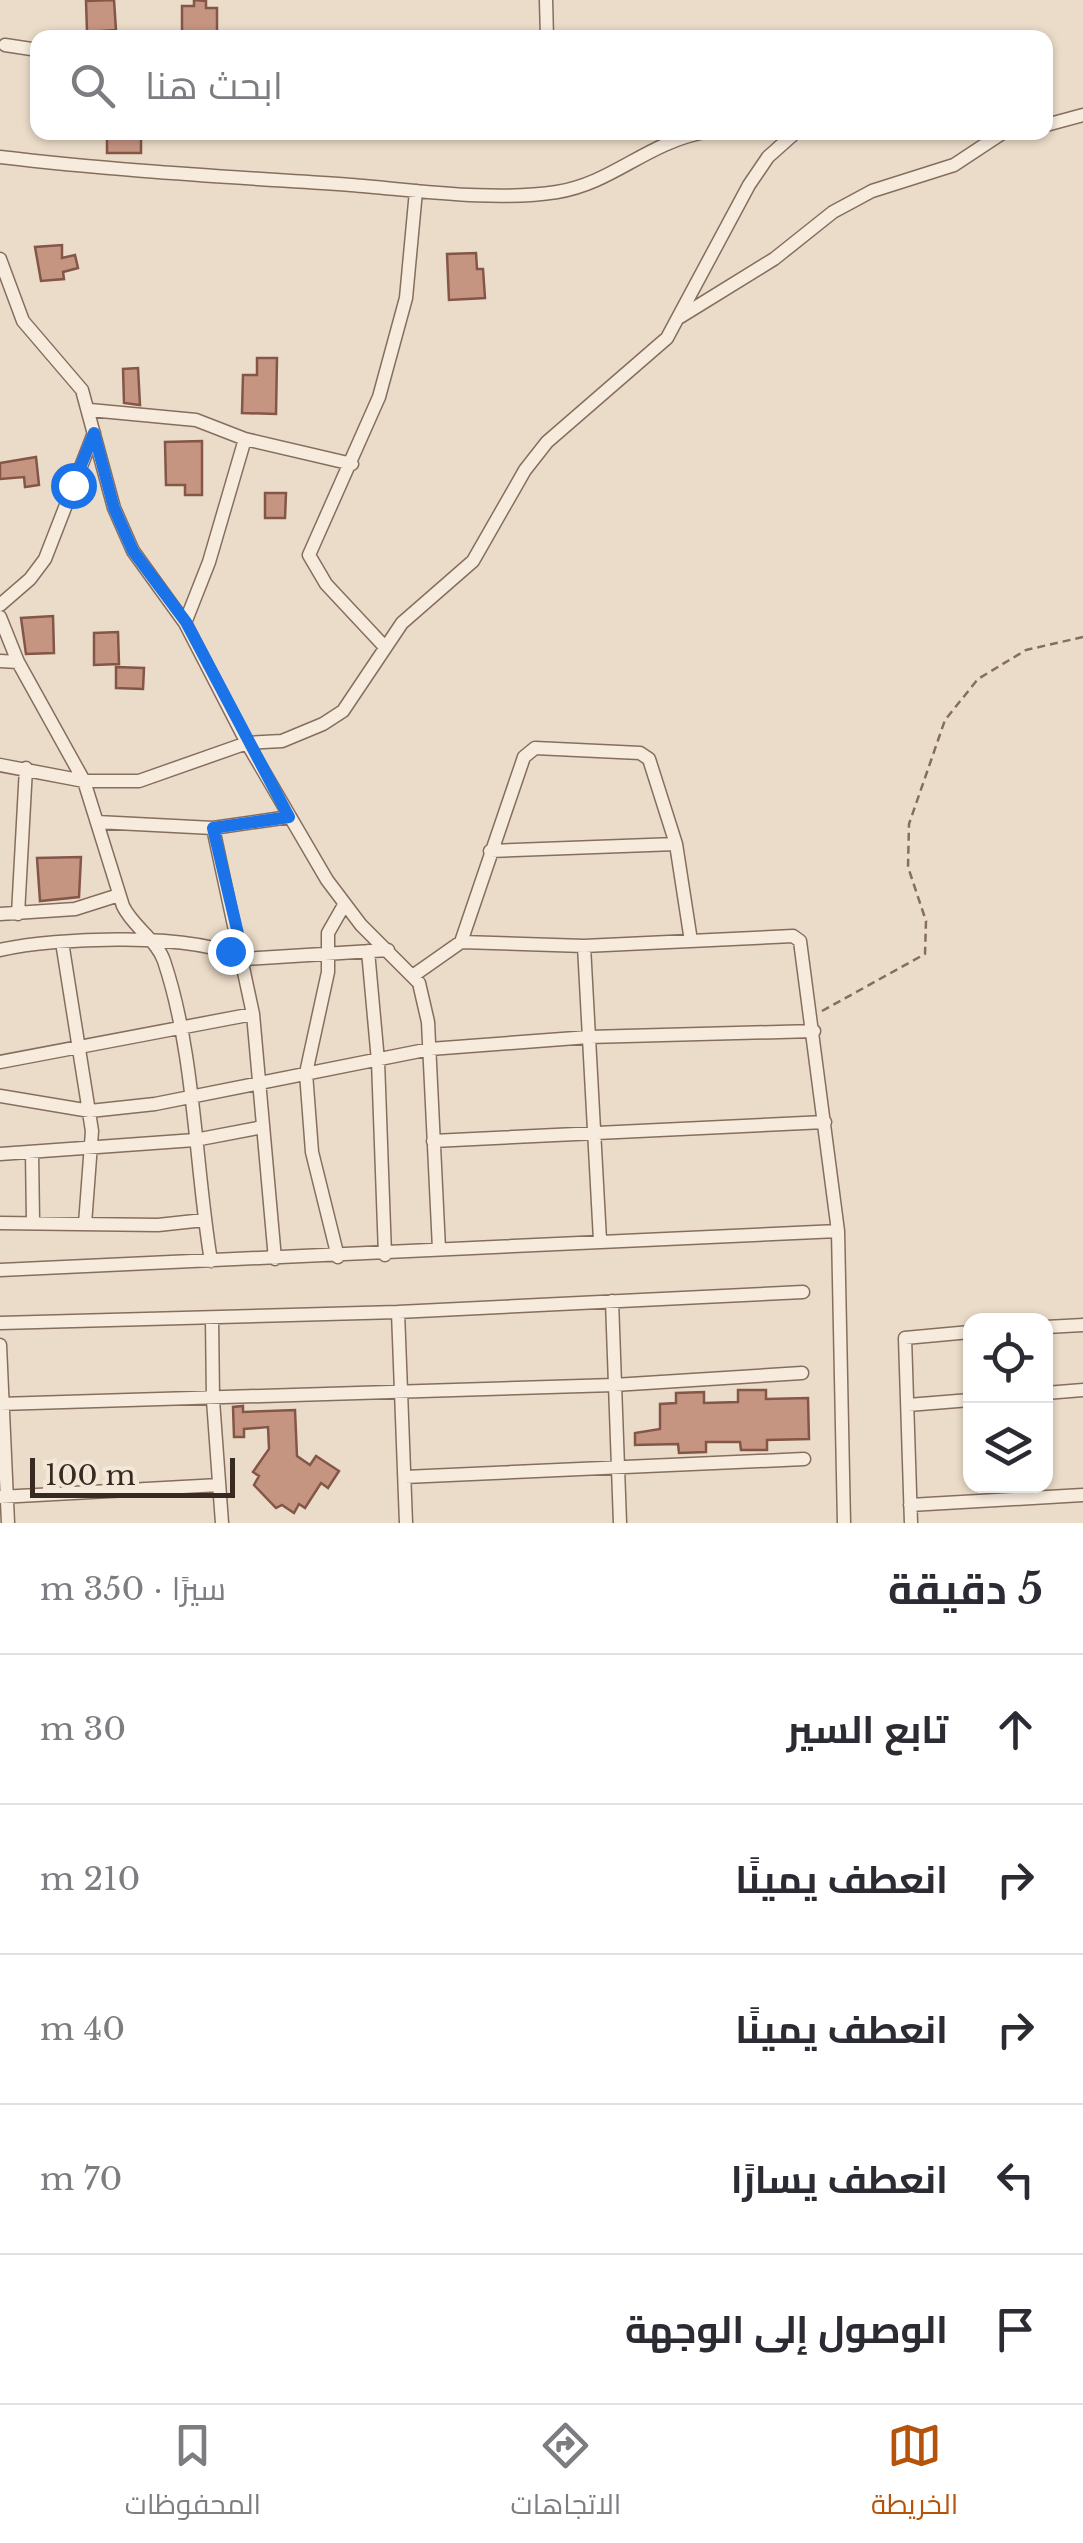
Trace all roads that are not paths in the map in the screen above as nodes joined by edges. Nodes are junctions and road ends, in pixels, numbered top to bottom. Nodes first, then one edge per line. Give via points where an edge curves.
1 (546, 0) edge
2 (546, 30) edge
3 (5, 45) dead end
4 (30, 49) edge
5 (1083, 115) edge
6 (1053, 123) edge
7 (676, 140) edge
8 (787, 140) edge
9 (992, 140) edge
10 (0, 157) edge
11 (416, 192) junction
12 (0, 259) edge
13 (6, 294) edge
14 (678, 318) junction
15 (90, 410) junction
16 (94, 433) junction
17 (245, 439) junction
18 (352, 464) junction
19 (0, 604) edge
20 (0, 617) edge
21 (186, 622) junction
22 (383, 645) junction
23 (0, 661) edge
24 (18, 662) junction
25 (247, 743) junction
26 (0, 765) edge
27 (26, 768) junction
28 (84, 781) junction
29 (289, 817) junction
30 (96, 822) junction
31 (213, 828) junction
32 (676, 844) junction
33 (490, 852) junction
34 (119, 895) junction
35 (344, 905) junction
36 (0, 914) edge
37 (18, 914) junction
38 (691, 941) junction
39 (62, 942) junction
40 (461, 942) junction
41 (152, 944) junction
42 (584, 946) junction
43 (0, 950) edge
44 (388, 950) junction
45 (368, 951) junction
46 (329, 954) junction
47 (244, 959) junction
48 (414, 975) junction
49 (253, 1014) junction
50 (179, 1026) junction
51 (814, 1032) junction
52 (588, 1037) junction
53 (80, 1048) junction
54 (430, 1049) junction
55 (378, 1061) junction
56 (0, 1062) edge
57 (306, 1073) junction
58 (260, 1081) junction
59 (0, 1096) edge
60 (188, 1096) junction
61 (90, 1111) junction
62 (825, 1122) junction
63 (263, 1126) junction
64 (596, 1133) junction
65 (195, 1140) junction
66 (434, 1141) junction
67 (91, 1149) junction
68 (32, 1152) junction
69 (0, 1154) edge
70 (204, 1220) junction
71 (33, 1221) junction
72 (0, 1224) edge
73 (85, 1224) junction
74 (838, 1231) junction
75 (600, 1240) junction
76 (439, 1250) junction
77 (385, 1255) junction
78 (338, 1257) junction
79 (274, 1259) junction
80 (211, 1261) junction
81 (0, 1270) edge
82 (803, 1292) dead end
83 (612, 1301) junction
84 (398, 1312) junction
85 (212, 1318) junction
86 (0, 1323) edge
87 (1083, 1325) edge
88 (1053, 1327) edge
89 (963, 1333) edge
90 (0, 1345) edge
91 (802, 1373) dead end
92 (614, 1386) junction
93 (402, 1390) junction
94 (1083, 1390) edge
95 (1053, 1392) edge
96 (212, 1400) junction
97 (963, 1401) edge
98 (2, 1404) edge
99 (908, 1405) junction
100 (804, 1459) dead end
101 (618, 1469) junction
102 (405, 1477) junction
103 (219, 1485) junction
104 (1083, 1495) edge
105 (3, 1497) edge
106 (910, 1505) junction
107 (8, 1523) edge
108 (222, 1523) edge
109 (406, 1523) edge
110 (620, 1523) edge
111 (844, 1523) edge
112 (911, 1523) edge

1 - 2 street
3 - 4 street
5 - 6 street
7 - 11 street via 651,147 597,182 556,192
8 - 14 street via 748,185
9 - 14 street via 954,165 872,191 834,212 774,259
10 - 11 street
11 - 18 street via 406,298 379,398
12 - 13 street
13 - 15 street
14 - 22 street via 650,355 564,423 525,470 473,561
15 - 16 street
15 - 17 street via 169,415
16 - 19 street via 45,559
16 - 21 street via 122,530
17 - 18 street
17 - 21 street
18 - 22 street via 309,555 326,584
20 - 24 street
21 - 25 street
22 - 25 street via 343,711 282,741
23 - 24 street
24 - 28 street
25 - 28 street via 139,781
25 - 29 street
26 - 27 street
27 - 28 street
27 - 37 street
28 - 30 street
29 - 31 street
29 - 35 street
30 - 31 street
30 - 34 street
31 - 47 street
32 - 33 street
32 - 33 street via 646,756 535,748 524,756
32 - 38 street
33 - 40 street
34 - 37 street
34 - 41 street
35 - 44 street
35 - 46 street via 328,933
36 - 37 street
38 - 42 street
38 - 51 street via 797,938
39 - 41 street via 128,938
39 - 43 street
39 - 53 street
40 - 42 street
40 - 48 street
41 - 47 street via 224,950
41 - 50 street via 164,960
42 - 52 street
44 - 45 street
44 - 48 street
45 - 46 street
45 - 55 street
46 - 47 street
46 - 57 street
47 - 49 street
48 - 54 street
49 - 50 street
49 - 58 street
50 - 53 street
50 - 60 street
51 - 52 street
51 - 62 street
52 - 54 street
52 - 64 street
53 - 56 street
53 - 61 street
54 - 55 street
54 - 66 street
55 - 57 street
55 - 77 street
57 - 58 street
57 - 78 street via 312,1152
58 - 60 street
58 - 63 street
59 - 61 street
60 - 61 street
60 - 65 street
61 - 67 street
62 - 64 street
62 - 74 street
63 - 65 street
63 - 79 street
64 - 66 street
64 - 75 street
65 - 67 street
65 - 70 street
66 - 76 street
67 - 68 street
67 - 73 street
68 - 69 street
68 - 71 street
70 - 73 street
70 - 80 street
71 - 72 street
71 - 73 street
74 - 75 street
74 - 111 street
75 - 76 street
76 - 77 street
77 - 78 street
78 - 79 street
79 - 80 street
80 - 81 street
82 - 83 street
83 - 84 street
83 - 92 street
84 - 85 street
84 - 93 street
85 - 86 street
85 - 96 street
87 - 88 street
89 - 99 street via 906,1338
90 - 98 street
91 - 92 street
92 - 93 street
92 - 101 street
93 - 96 street
93 - 102 street
94 - 95 street
96 - 98 street
96 - 103 street
97 - 99 street
98 - 105 street
99 - 106 street
100 - 101 street
101 - 102 street
101 - 110 street
102 - 109 street
103 - 105 street
103 - 108 street
104 - 106 street
105 - 107 street
106 - 112 street

